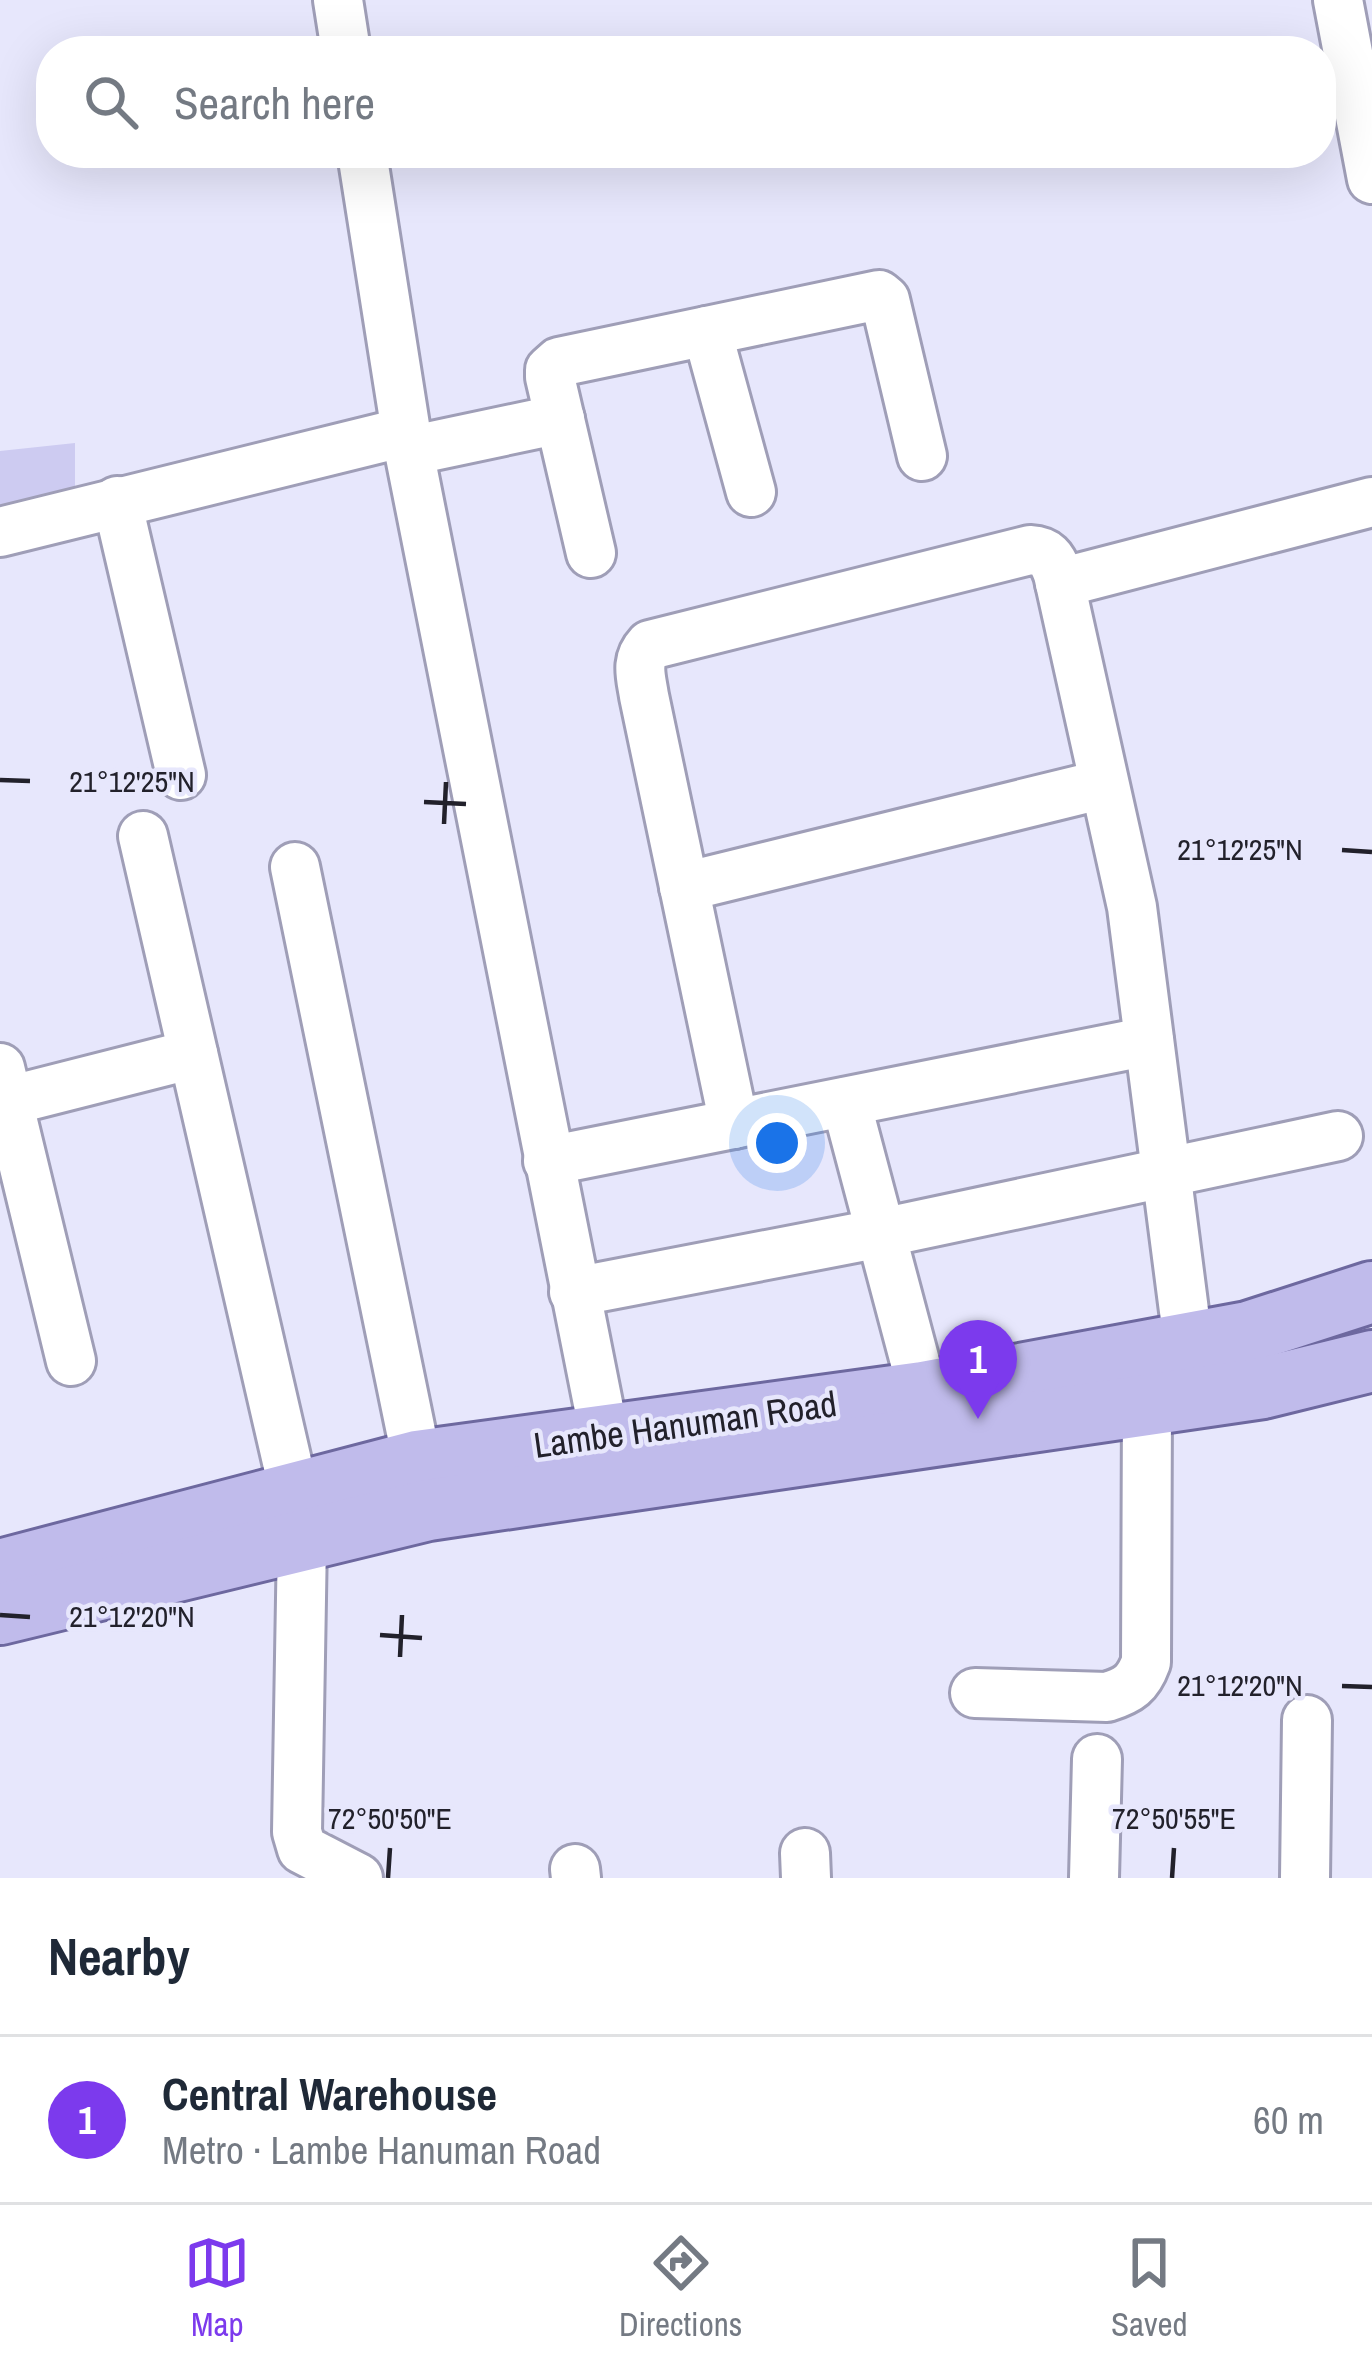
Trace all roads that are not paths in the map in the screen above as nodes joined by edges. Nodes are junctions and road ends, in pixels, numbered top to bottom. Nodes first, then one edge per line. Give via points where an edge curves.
1 (338, 0) edge
2 (1338, 0) edge
3 (344, 36) edge
4 (364, 168) edge
5 (1372, 179) edge
6 (707, 332) junction
7 (560, 419) junction
8 (407, 441) junction
9 (922, 456) dead end
10 (752, 492) dead end
11 (117, 501) junction
12 (1372, 502) edge
13 (0, 532) edge
14 (591, 553) dead end
15 (1060, 584) junction
16 (182, 775) dead end
17 (1104, 784) junction
18 (143, 836) dead end
19 (295, 867) dead end
20 (684, 887) junction
21 (1149, 1040) junction
22 (193, 1054) junction
23 (3, 1091) edge
24 (846, 1102) junction
25 (734, 1124) junction
26 (1338, 1136) dead end
27 (548, 1161) junction
28 (1167, 1171) junction
29 (881, 1233) junction
30 (574, 1292) junction
31 (1372, 1292) edge
32 (1188, 1342) junction
33 (1372, 1360) edge
34 (70, 1361) dead end
35 (923, 1391) junction
36 (1147, 1405) junction
37 (609, 1457) junction
38 (423, 1486) junction
39 (298, 1516) junction
40 (0, 1570) edge
41 (0, 1614) edge
42 (975, 1693) dead end
43 (1307, 1720) dead end
44 (1097, 1759) dead end
45 (358, 1878) edge
46 (1094, 1878) edge
47 (1306, 1878) edge

1 - 3 street
2 - 5 street
4 - 8 street
6 - 7 street via 553,365
6 - 9 street via 879,295
6 - 10 street
7 - 8 street
7 - 14 street
8 - 11 street
8 - 27 street
11 - 13 street
11 - 16 street
12 - 15 street
15 - 17 street
15 - 20 street via 1053,560 1030,550 650,645 639,665
17 - 20 street
17 - 21 street via 1132,907
18 - 22 street
19 - 38 street
20 - 25 street
21 - 24 street
21 - 28 street
22 - 23 street
22 - 39 street
23 - 34 street
24 - 25 street
24 - 29 street
25 - 27 street
26 - 28 street
27 - 30 street
28 - 29 street
28 - 32 street
29 - 30 street
29 - 35 street
30 - 37 street
31 - 32 main road, Lambe Hanuman Road
32 - 35 main road, Lambe Hanuman Road
33 - 36 main road via 1263,1388
35 - 37 main road, Lambe Hanuman Road
36 - 37 main road
36 - 42 street via 1140,1679 1107,1697
37 - 38 main road, Lambe Hanuman Road
38 - 39 main road, Lambe Hanuman Road
39 - 40 main road, Lambe Hanuman Road
39 - 41 main road
39 - 45 street via 297,1832 302,1849
43 - 47 street
44 - 46 street

